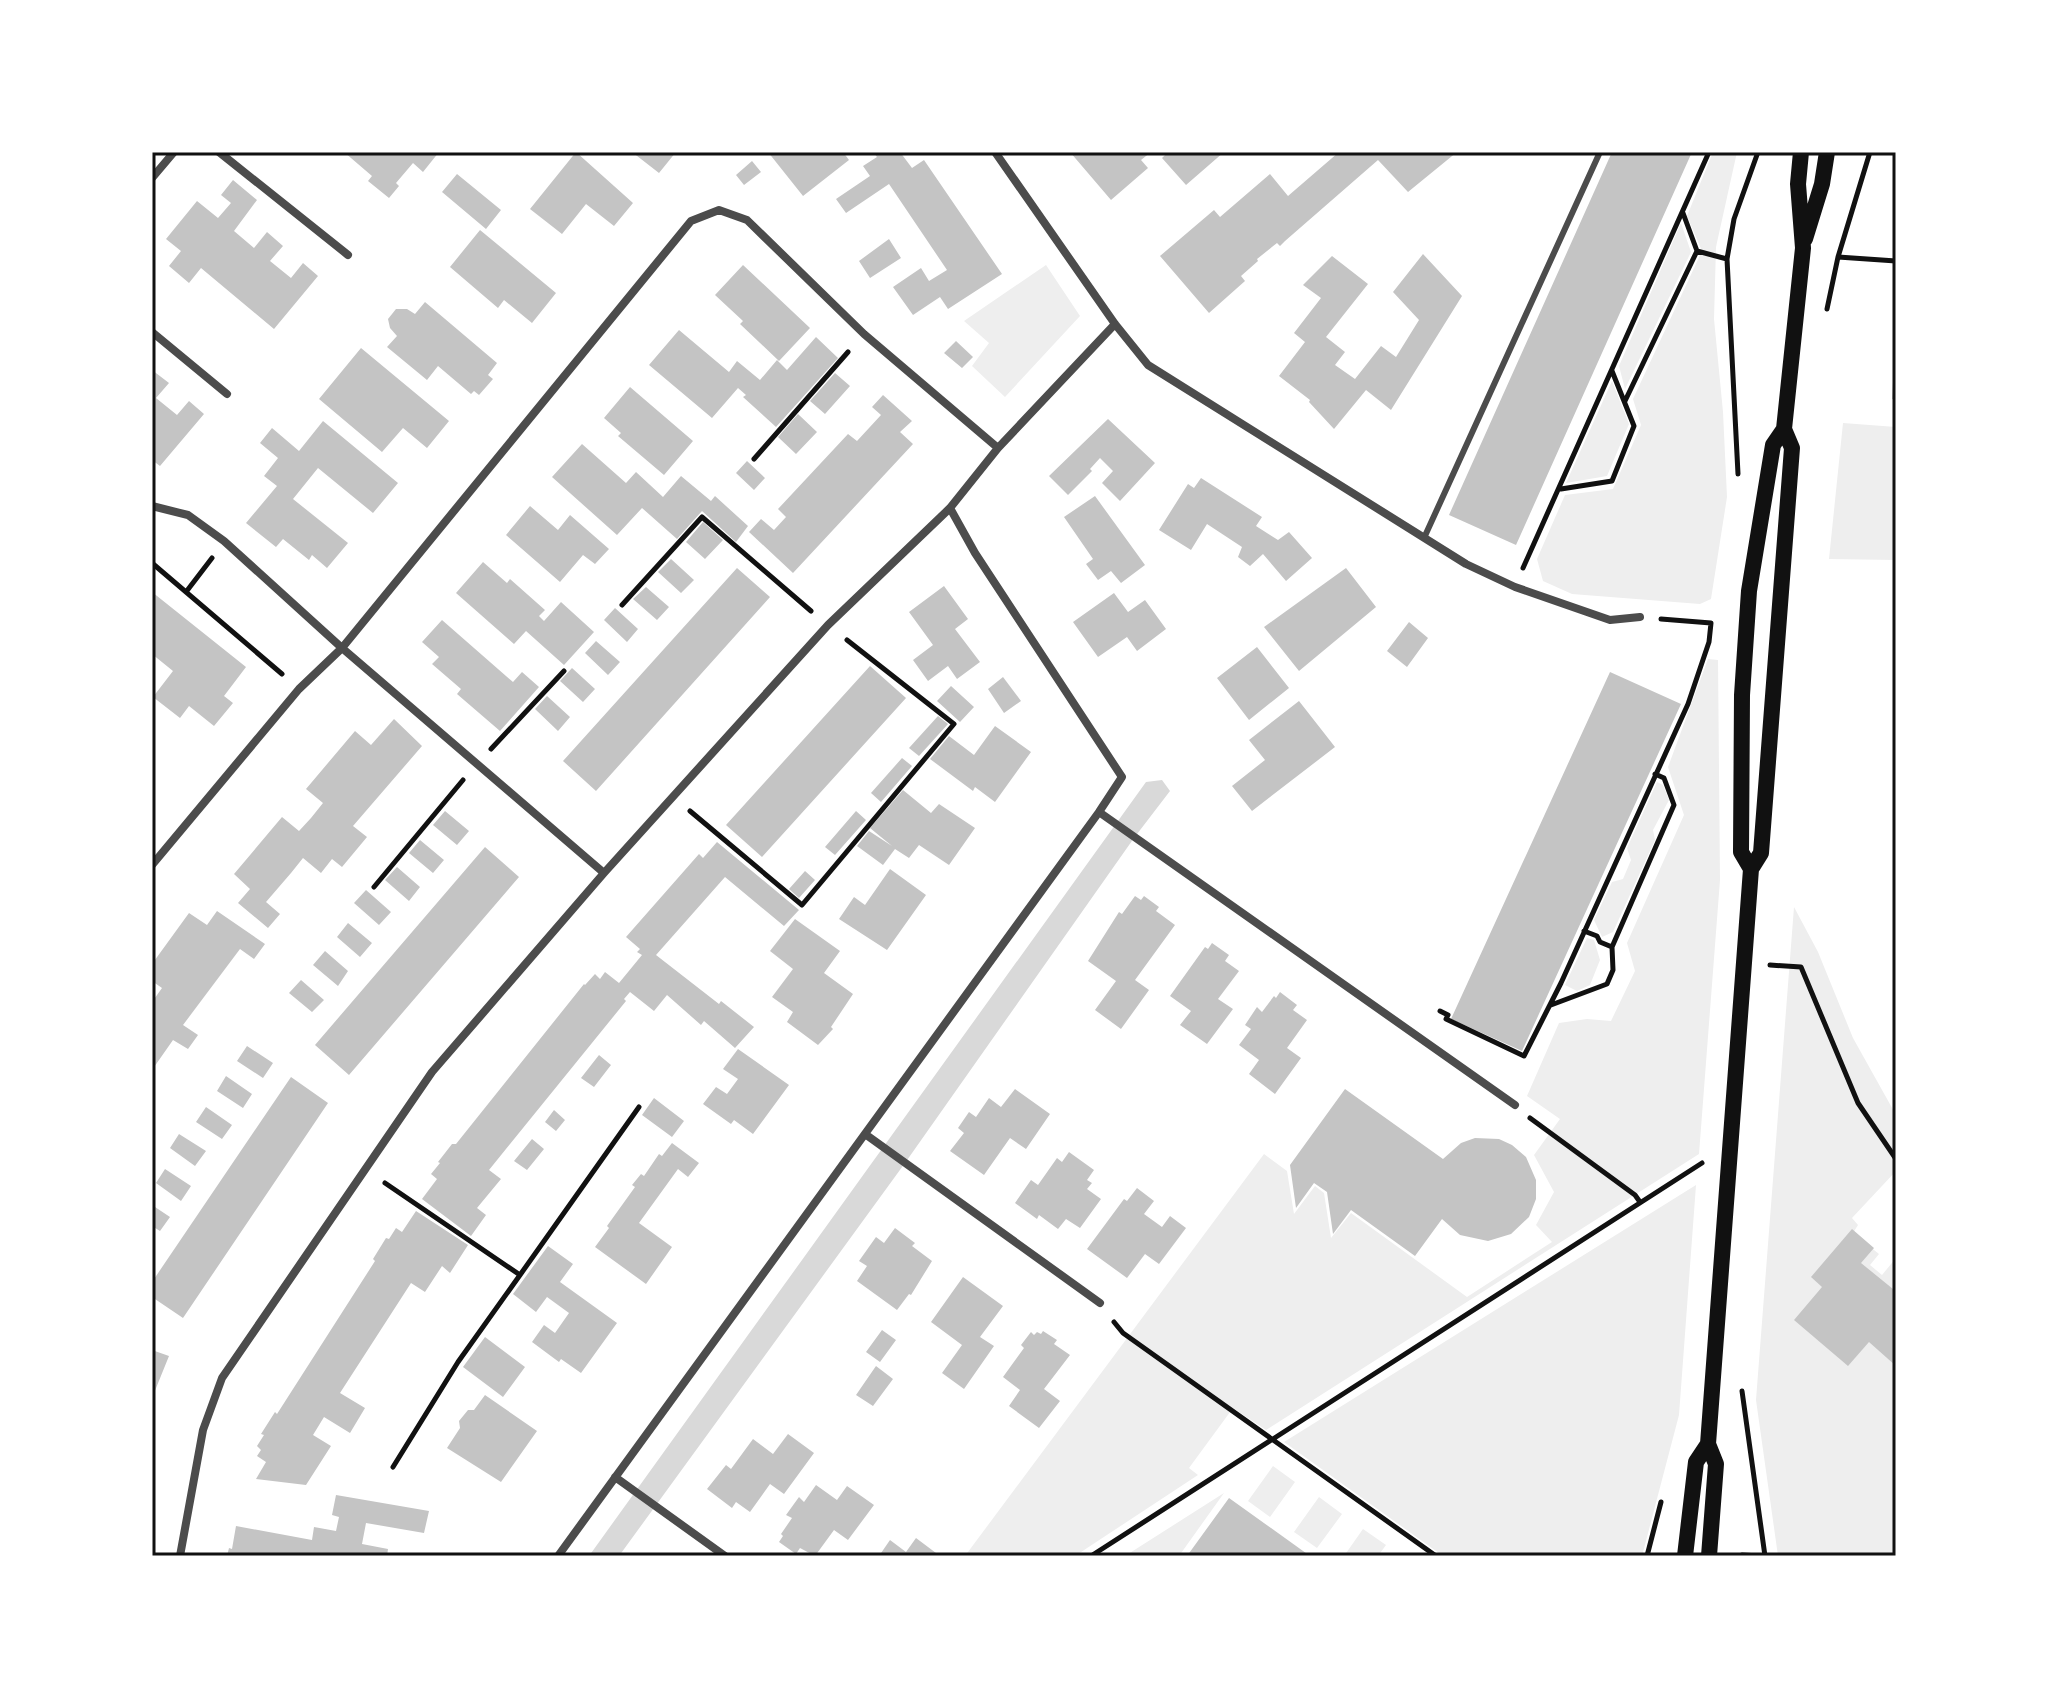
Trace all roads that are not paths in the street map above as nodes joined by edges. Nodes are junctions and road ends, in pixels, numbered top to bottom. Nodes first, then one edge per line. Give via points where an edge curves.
1 (174, 152) edge
2 (219, 152) edge
3 (995, 152) edge
4 (1600, 152) edge
5 (1801, 152) edge
6 (1827, 152) edge
7 (1835, 152) edge
8 (152, 178) edge
9 (1822, 184) junction
10 (1803, 248) junction
11 (348, 255) dead end
12 (1115, 324) junction
13 (152, 332) edge
14 (227, 394) dead end
15 (1784, 429) junction
16 (998, 448) junction
17 (152, 506) edge
18 (950, 508) junction
19 (1424, 538) junction
20 (1640, 617) dead end
21 (342, 648) junction
22 (1099, 812) junction
23 (152, 865) edge
24 (1751, 869) junction
25 (604, 873) junction
26 (1515, 1105) road end
27 (865, 1134) junction
28 (1100, 1303) road end
29 (1708, 1444) junction
30 (615, 1477) junction
31 (180, 1556) edge
32 (558, 1556) edge
33 (725, 1556) edge
34 (1685, 1556) edge
35 (1709, 1556) edge

1 - 8 street
2 - 11 street
3 - 12 street
4 - 19 lane
5 - 10 main road
6 - 9 main road
7 - 9 lane
9 - 10 main road
10 - 15 main road
12 - 16 street
12 - 19 street via 1148,365
13 - 14 street
15 - 24 main road via 1792,448 1782,594 1761,853
15 - 24 main road via 1773,445 1749,591 1741,852
16 - 18 street
16 - 21 street via 864,334 747,220 719,210 691,221
17 - 21 street via 188,515 224,541
18 - 22 street via 1122,777
18 - 25 street via 828,625
19 - 20 street via 1515,587 1610,620
21 - 23 street via 299,689
21 - 25 street
22 - 26 street
22 - 27 street
24 - 29 main road
25 - 31 street via 432,1072 222,1378 203,1430
27 - 28 street
27 - 30 street
29 - 34 main road via 1696,1462
29 - 35 main road via 1716,1464
30 - 32 street
30 - 33 street

